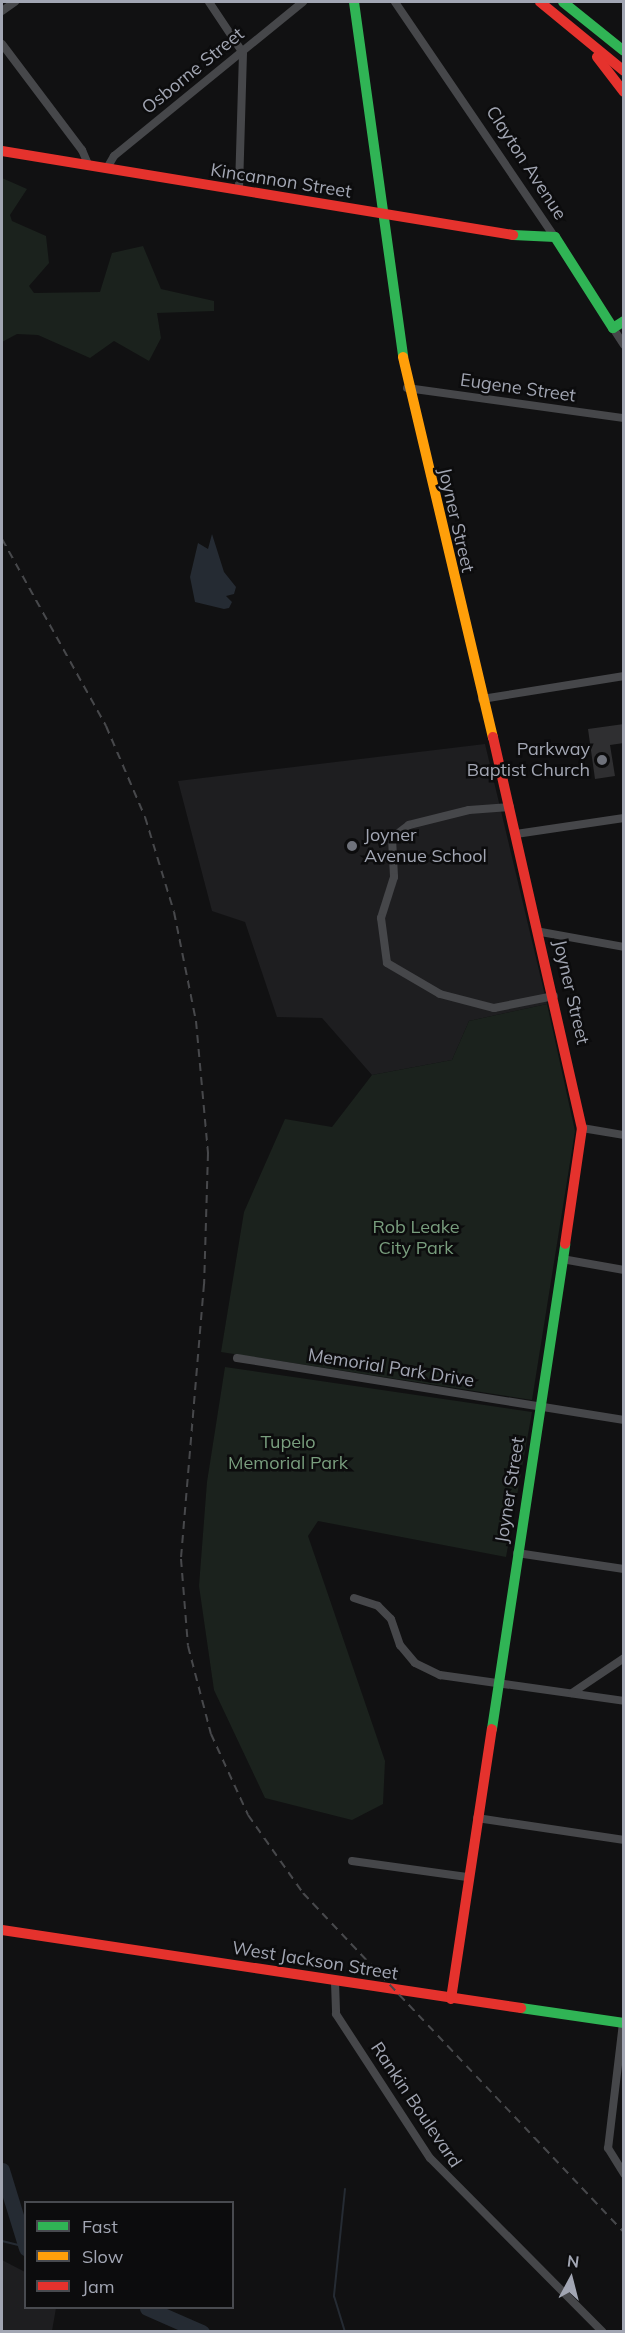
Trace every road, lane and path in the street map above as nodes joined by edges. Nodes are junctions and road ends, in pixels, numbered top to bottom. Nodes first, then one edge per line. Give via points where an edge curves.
1 (15, 2) edge
2 (209, 2) edge
3 (303, 2) edge
4 (354, 2) edge
5 (395, 2) edge
6 (540, 2) edge
7 (563, 2) edge
8 (2, 11) edge
9 (560, 19) junction
10 (587, 21) junction
11 (624, 40) edge
12 (2, 44) edge
13 (242, 50) junction
14 (624, 51) edge
15 (624, 71) edge
16 (624, 92) edge
17 (2, 151) edge
18 (88, 164) junction
19 (107, 168) junction
20 (239, 190) junction
21 (383, 214) junction
22 (555, 237) junction
23 (624, 321) edge
24 (613, 328) junction
25 (624, 345) edge
26 (407, 388) junction
27 (624, 418) edge
28 (624, 676) edge
29 (482, 699) junction
30 (510, 807) junction
31 (624, 818) edge
32 (516, 834) junction
33 (541, 932) junction
34 (624, 947) edge
35 (555, 996) junction
36 (582, 1128) junction
37 (624, 1135) edge
38 (562, 1259) junction
39 (624, 1270) edge
40 (237, 1358) dead end
41 (540, 1408) junction
42 (624, 1420) edge
43 (517, 1553) junction
44 (624, 1569) edge
45 (354, 1598) dead end
46 (624, 1658) edge
47 (496, 1681) junction
48 (572, 1694) junction
49 (624, 1701) edge
50 (477, 1818) junction
51 (624, 1840) edge
52 (352, 1861) dead end
53 (468, 1877) junction
54 (2, 1930) edge
55 (335, 1982) junction
56 (451, 1999) junction
57 (623, 2023) edge
58 (624, 2174) edge
59 (603, 2331) edge

1 - 8 street
2 - 13 street
3 - 13 street, Osborne Street
4 - 21 main road, Joyner Street
5 - 22 street, Clayton Avenue
6 - 9 main road
7 - 10 main road
9 - 15 main road
9 - 16 main road
10 - 11 main road
10 - 14 main road
12 - 18 street via 82,150
13 - 19 street, Osborne Street via 114,156
13 - 20 street
17 - 18 main road, Kincannon Street
18 - 19 main road, Kincannon Street
19 - 20 main road, Kincannon Street
20 - 21 main road, Kincannon Street
21 - 22 main road, Kincannon Street via 547,240
21 - 26 main road, Joyner Street
22 - 24 main road, Clayton Avenue
23 - 24 main road
24 - 25 street, Clayton Avenue
26 - 27 street, Eugene Street
26 - 29 main road, Joyner Street
28 - 29 street
29 - 30 main road, Joyner Street
30 - 32 main road, Joyner Street
30 - 35 street via 470,810 409,825 392,838 394,877 381,918 387,963 441,994 494,1008
31 - 32 street
32 - 33 main road, Joyner Street
33 - 34 street
33 - 35 main road, Joyner Street
35 - 36 main road, Joyner Street
36 - 37 street
36 - 38 main road, Joyner Street
38 - 39 street
38 - 41 main road, Joyner Street
40 - 41 street, Memorial Park Drive
41 - 42 street, Memorial Park Drive
41 - 43 main road, Joyner Street
43 - 44 street
43 - 47 main road, Joyner Street
45 - 47 street via 378,1606 391,1618 400,1645 415,1663 440,1675
46 - 48 street
47 - 48 street
47 - 50 main road, Joyner Street
48 - 49 street
50 - 51 street
50 - 53 main road, Joyner Street
52 - 53 street
53 - 56 main road, Joyner Street
54 - 55 main road, West Jackson Street
55 - 56 main road, West Jackson Street
55 - 59 street, Rankin Boulevard via 336,2014 430,2158
56 - 57 main road, West Jackson Street
57 - 58 street via 608,2148

